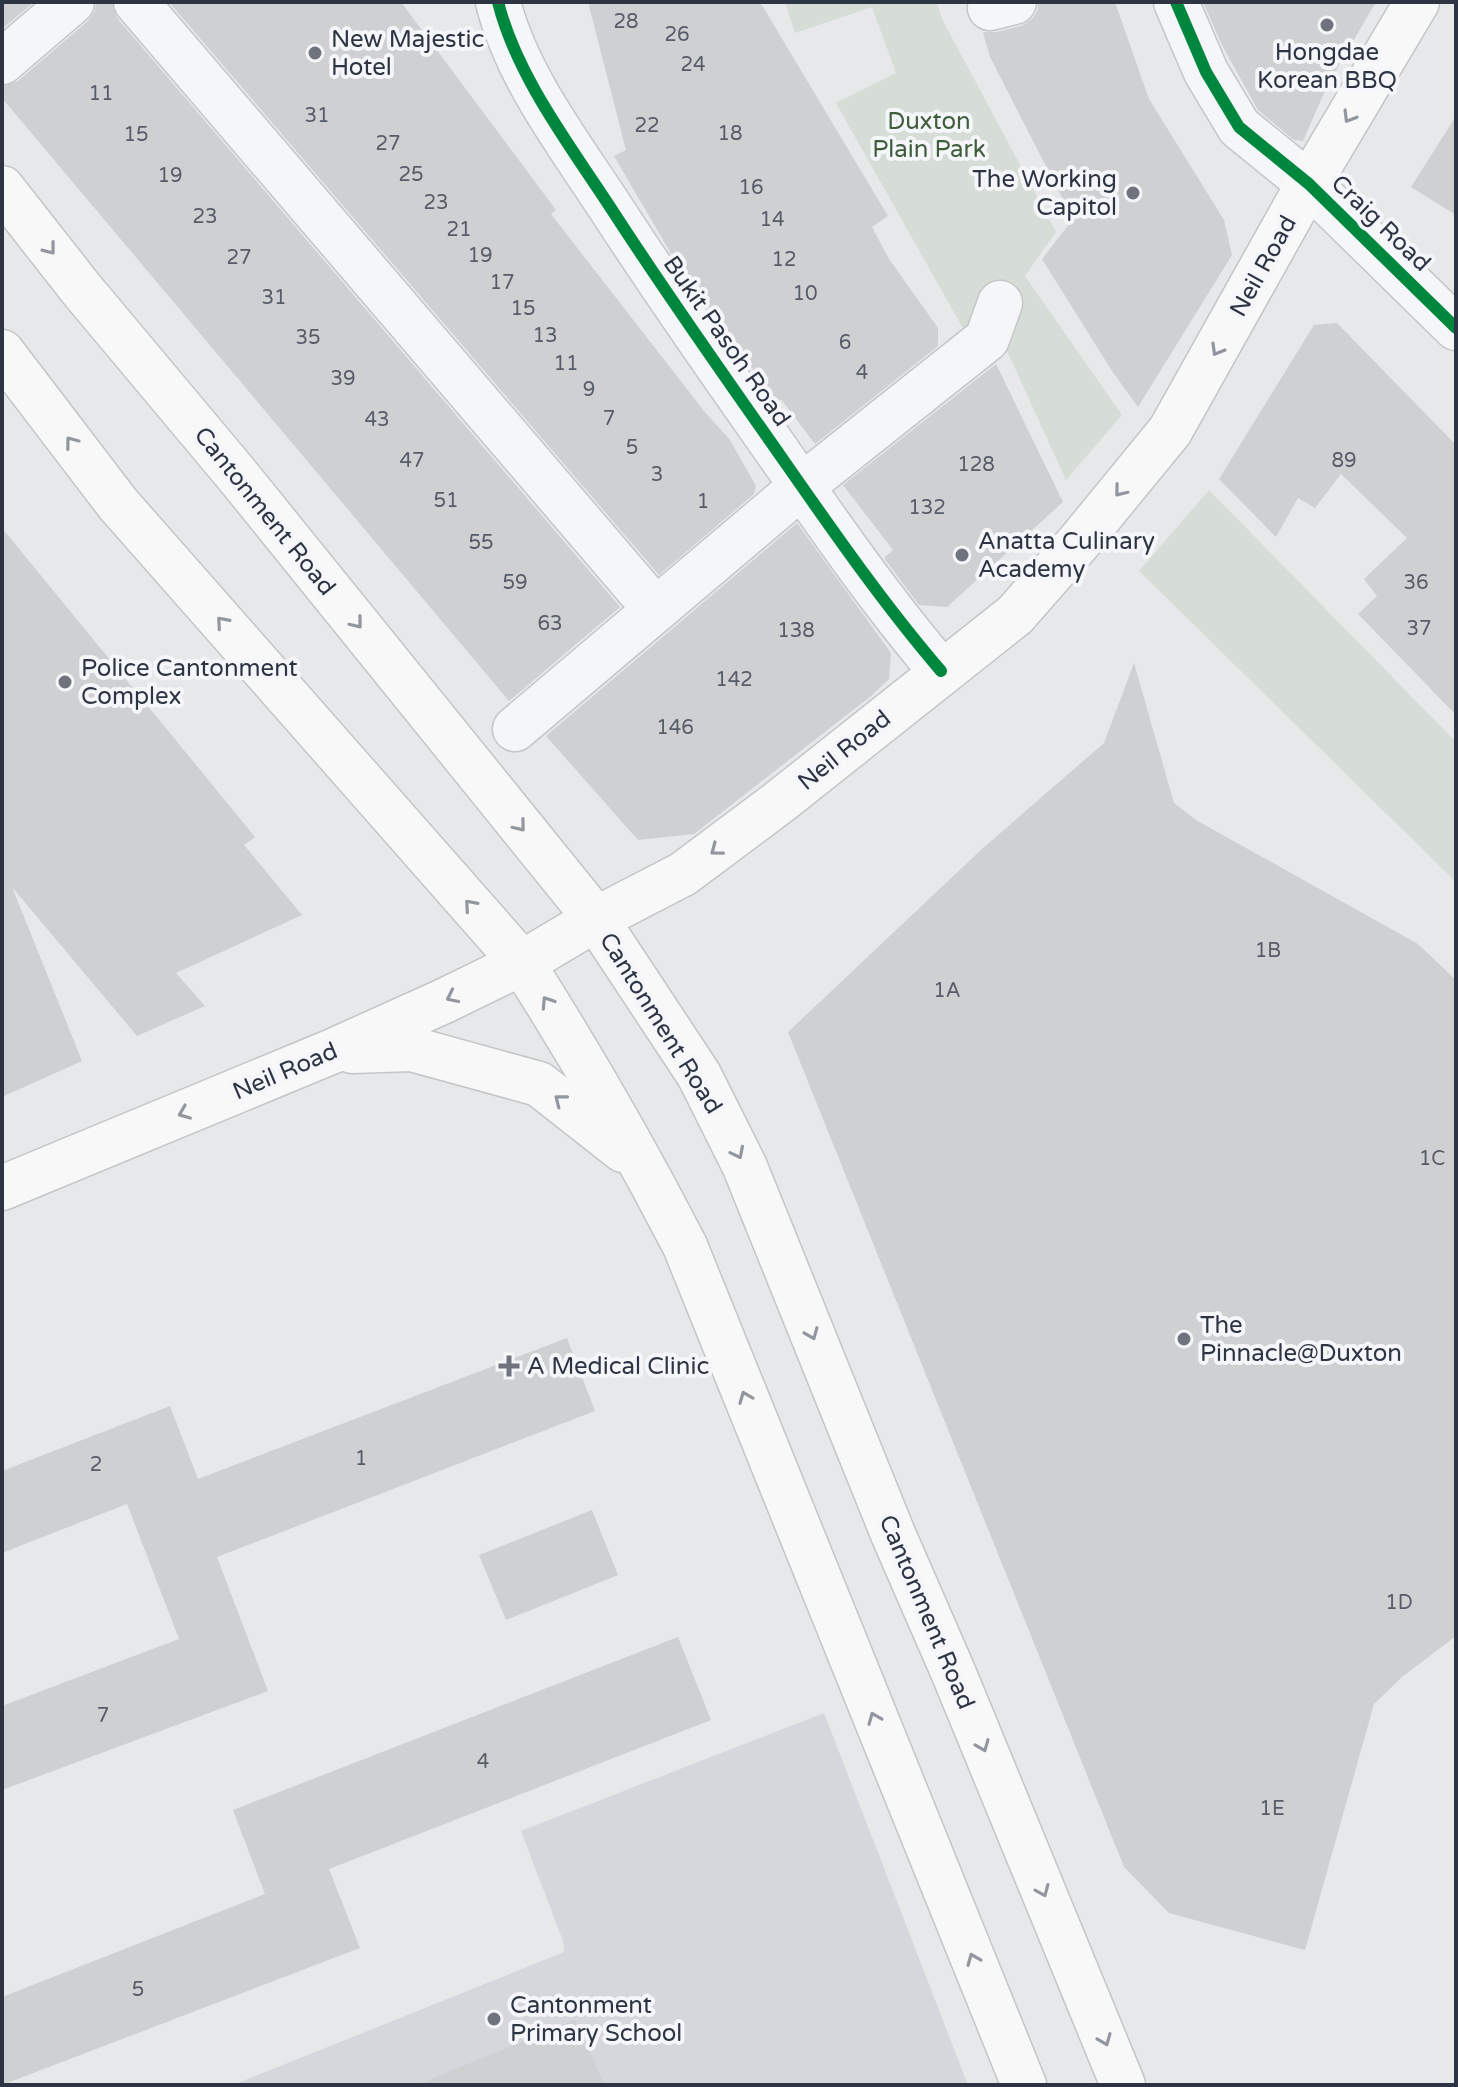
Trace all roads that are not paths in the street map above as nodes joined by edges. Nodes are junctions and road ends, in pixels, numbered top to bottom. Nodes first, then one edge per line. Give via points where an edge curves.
1 (72, 2) edge
2 (136, 2) edge
3 (1176, 2) edge
4 (1417, 2) edge
5 (496, 8) edge
6 (2, 62) edge
7 (2, 188) edge
8 (1305, 190) junction
9 (1000, 303) dead end
10 (1456, 328) edge
11 (1456, 350) edge
12 (2, 352) edge
13 (802, 486) junction
14 (656, 610) junction
15 (941, 671) junction
16 (515, 729) dead end
17 (596, 919) junction
18 (522, 963) junction
19 (333, 1051) junction
20 (643, 1166) junction
21 (2, 1188) edge
22 (1024, 2085) edge
23 (1123, 2085) edge

1 - 6 street
2 - 14 street
3 - 8 street via 1206,72 1239,127
4 -> 8 main road, Neil Road
5 - 13 street, Bukit Pasoh Road via 524,71 590,176
7 -> 17 main road, Cantonment Road
8 - 10 street, Craig Road
8 - 11 street, Craig Road
8 -> 15 main road, Neil Road via 1170,431 1015,615
9 - 13 street via 987,339
18 -> 12 main road via 118,504
13 - 14 street
13 - 15 street, Bukit Pasoh Road
14 - 16 street
15 -> 17 main road, Neil Road via 683,874
17 - 18 main road, Neil Road
17 -> 23 main road, Cantonment Road via 699,1075 745,1167
18 -> 19 main road, Neil Road
20 -> 18 main road
20 -> 19 main road via 539,1084 412,1049
19 -> 21 main road, Neil Road
22 -> 20 main road via 685,1246

